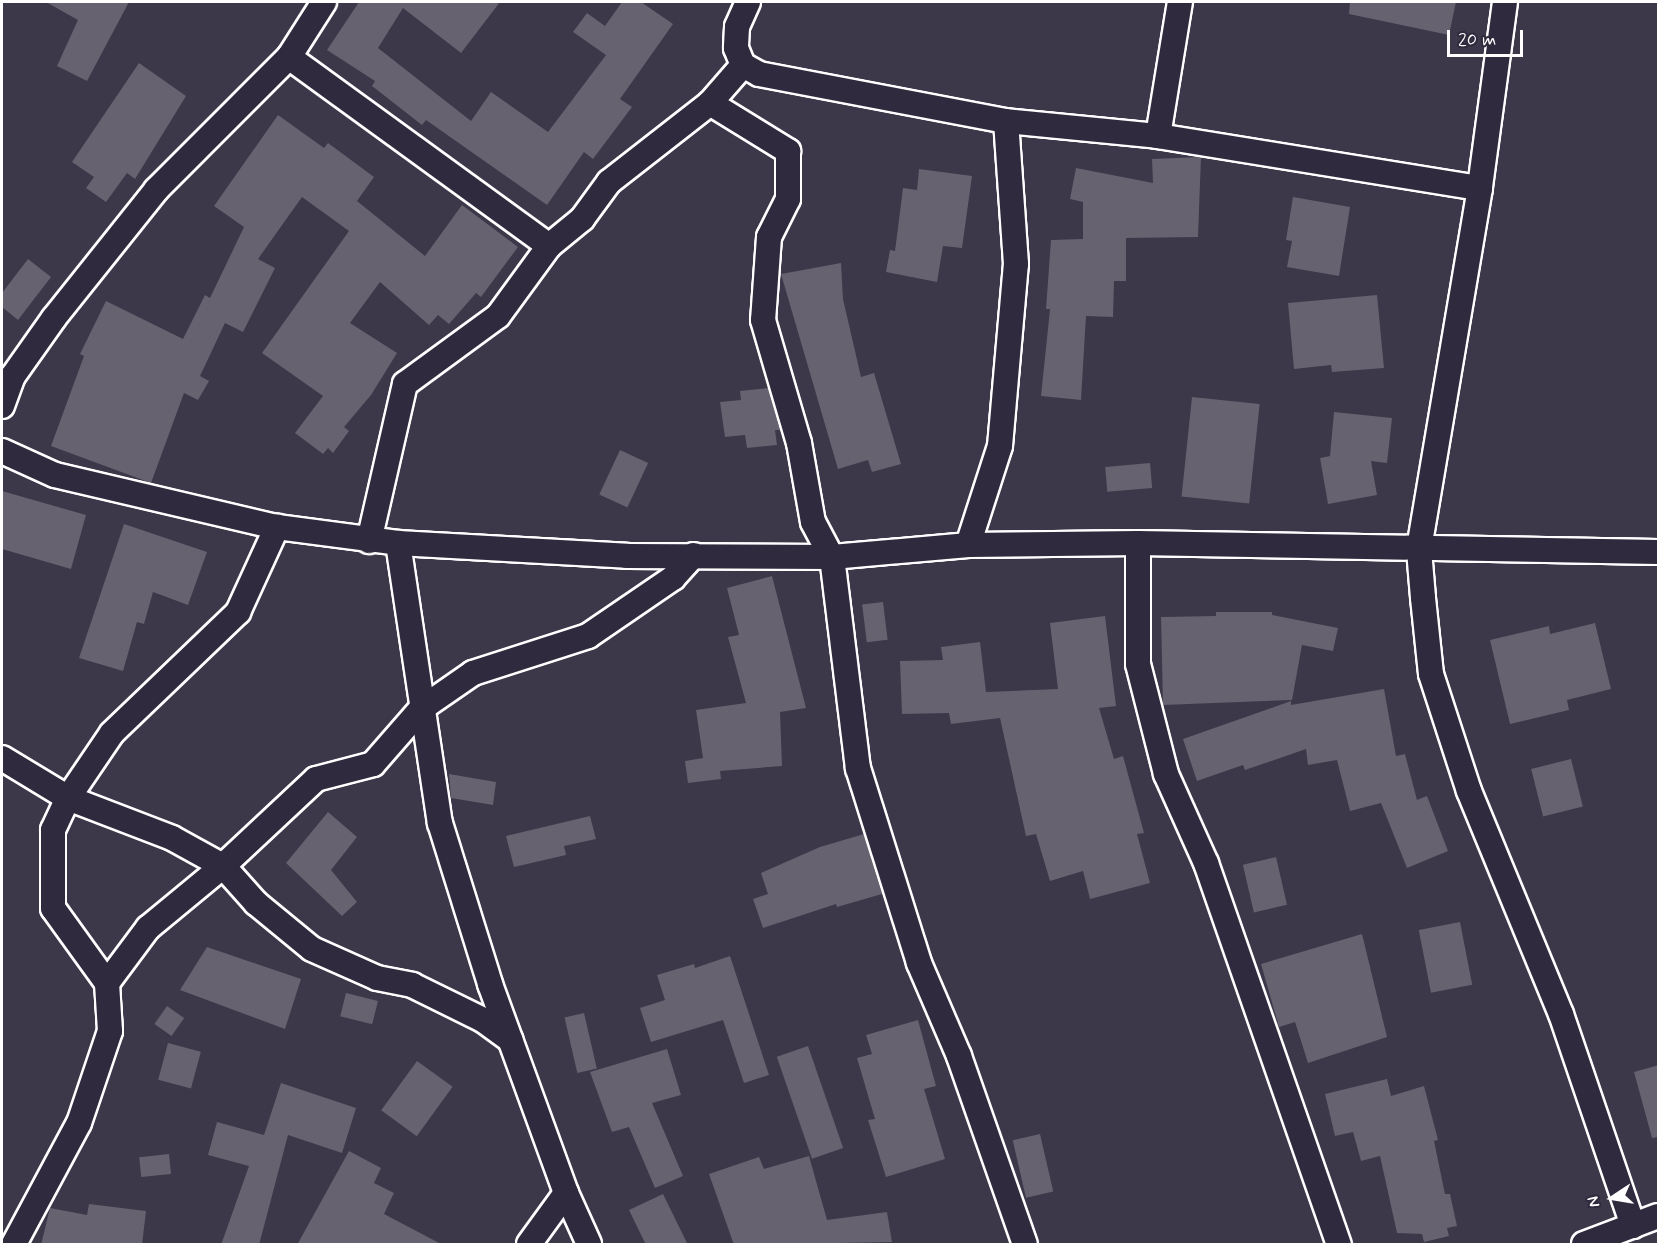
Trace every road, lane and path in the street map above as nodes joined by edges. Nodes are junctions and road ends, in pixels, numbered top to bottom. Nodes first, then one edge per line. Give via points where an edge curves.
1 (324, 2) edge
2 (748, 2) edge
3 (1180, 2) edge
4 (1504, 2) edge
5 (289, 57) junction
6 (743, 65) junction
7 (710, 103) junction
8 (1006, 121) junction
9 (1158, 136) junction
10 (1480, 188) junction
11 (549, 246) junction
12 (2, 406) edge
13 (2, 451) edge
14 (277, 527) junction
15 (369, 541) junction
16 (398, 543) junction
17 (1138, 543) junction
18 (968, 545) junction
19 (1419, 550) junction
20 (1659, 552) edge
21 (694, 555) junction
22 (832, 557) junction
23 (421, 709) junction
24 (2, 758) edge
25 (68, 798) junction
26 (223, 866) junction
27 (107, 983) junction
28 (511, 1040) junction
29 (566, 1192) junction
30 (1659, 1216) edge
31 (1633, 1226) junction
32 (14, 1245) edge
33 (530, 1245) edge
34 (589, 1245) edge
35 (1025, 1245) edge
36 (1339, 1245) edge
37 (1584, 1245) edge

1 - 5 street
2 - 6 street via 737,27 736,48
3 - 9 street
4 - 10 street
5 - 11 street
5 - 12 street via 156,190 54,318 13,376
6 - 7 street
6 - 8 street via 759,74
7 - 11 street via 609,182 582,219
7 - 22 street via 788,151 788,199 769,237 763,320 798,443 813,522
8 - 9 street
8 - 18 street via 1016,264 1000,446
9 - 10 street
10 - 19 street
11 - 15 street via 498,316 405,384
13 - 14 street via 55,475
14 - 15 street
14 - 25 street via 238,612 112,733
15 - 16 street
16 - 21 street via 627,556
16 - 23 street
17 - 18 street
17 - 19 street
17 - 36 street via 1138,664 1166,774 1206,863
18 - 22 street
19 - 20 street
19 - 31 street via 1431,674 1469,791 1561,1014
21 - 22 street
21 - 23 street via 673,578 588,636 473,673
22 - 35 street via 858,768 919,963 959,1056
23 - 26 street via 373,764 316,779
23 - 28 street via 440,823
24 - 25 street
25 - 26 street via 172,838
25 - 27 street via 53,830 53,908
26 - 27 street via 148,928
26 - 28 street via 256,903 312,950 377,978 412,985 483,1020
27 - 32 street via 110,1031 79,1123
28 - 29 street
29 - 33 street
29 - 34 street
30 - 31 street
31 - 37 street

